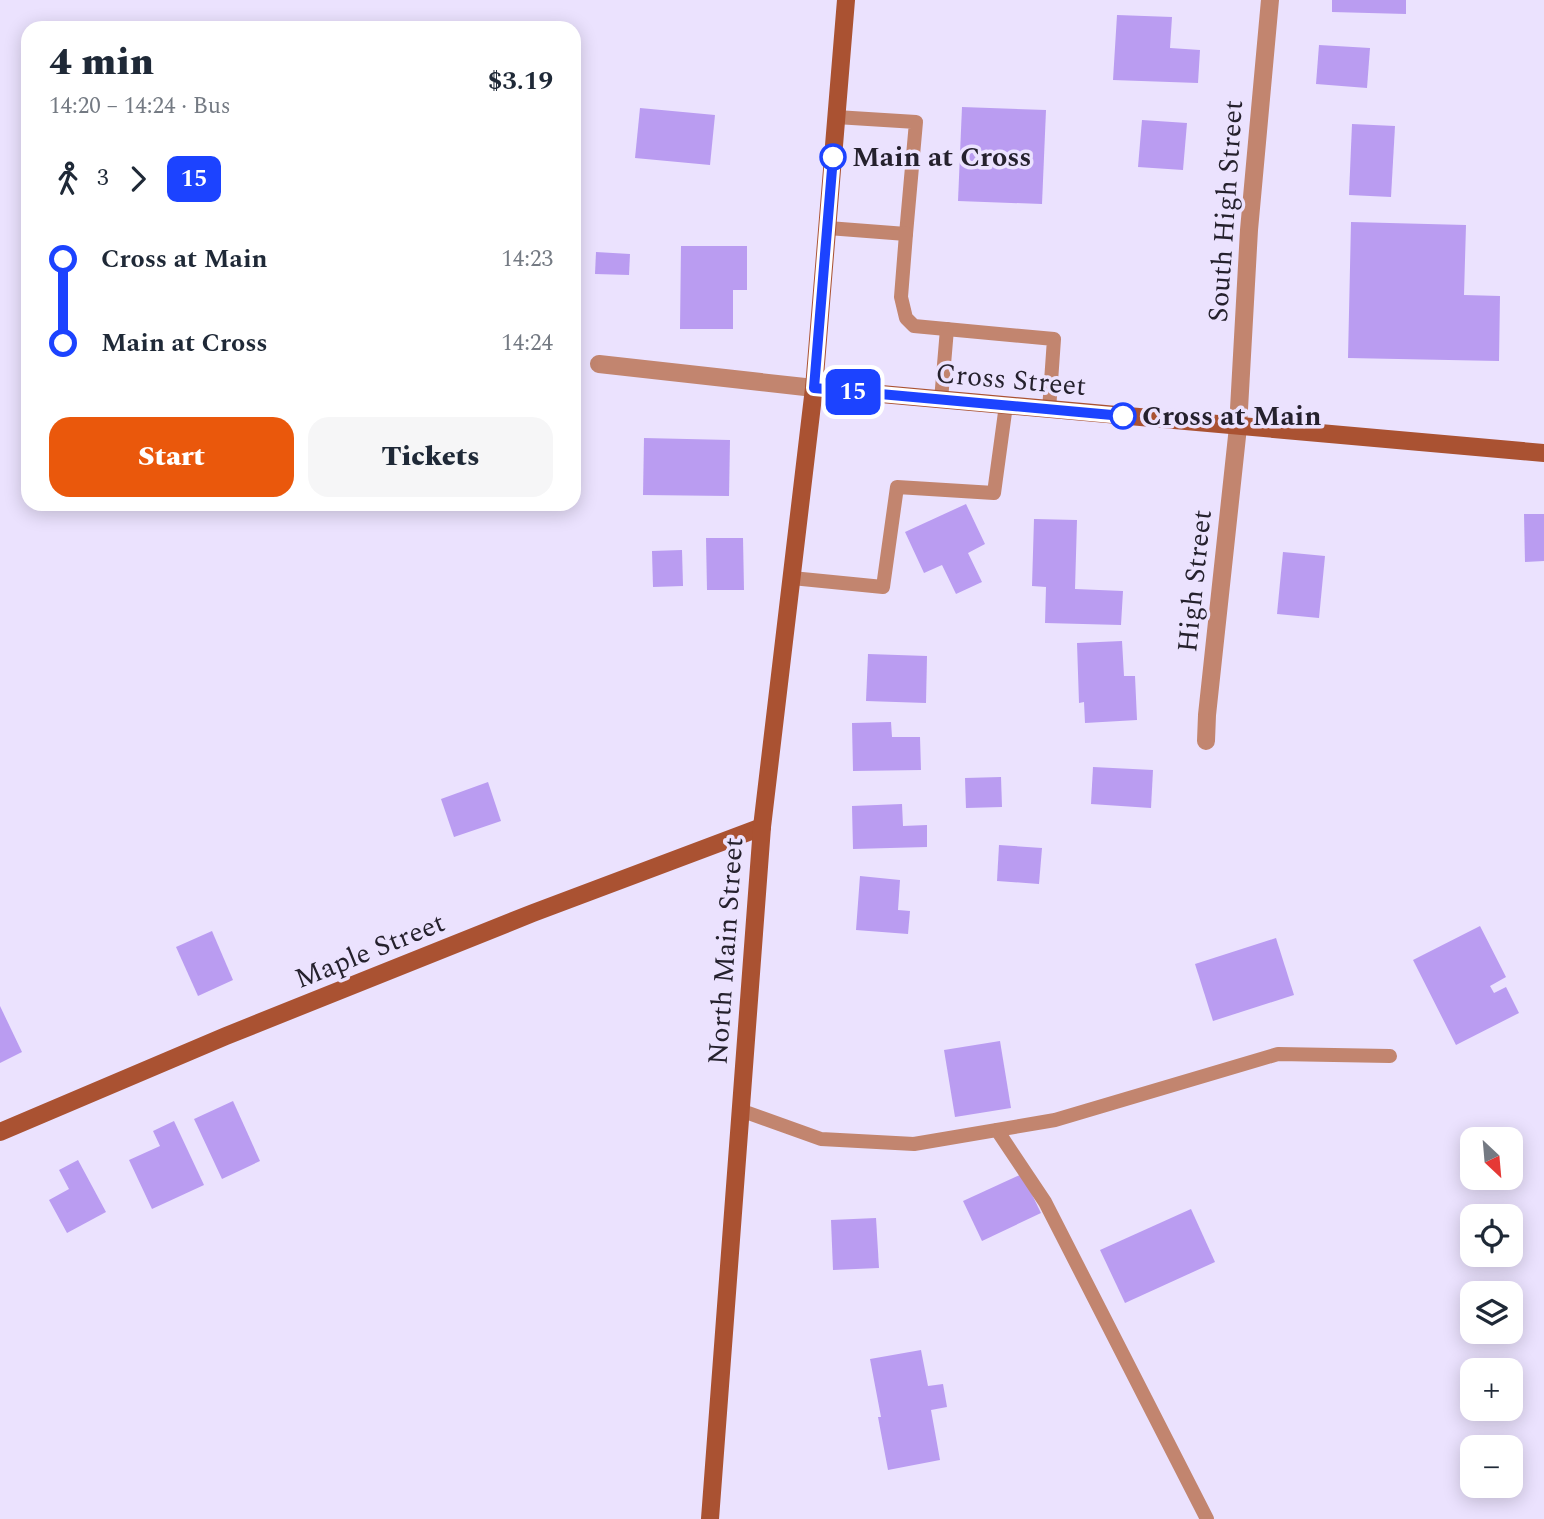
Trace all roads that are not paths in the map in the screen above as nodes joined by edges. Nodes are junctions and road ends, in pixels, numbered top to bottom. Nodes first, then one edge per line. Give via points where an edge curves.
1 (846, 0) edge
2 (1270, 0) edge
3 (836, 117) junction
4 (828, 228) junction
5 (906, 234) junction
6 (947, 329) junction
7 (599, 363) dead end
8 (814, 388) junction
9 (941, 400) junction
10 (1006, 405) junction
11 (1049, 410) junction
12 (1238, 427) junction
13 (1544, 453) edge
14 (792, 578) junction
15 (1206, 741) dead end
16 (762, 827) junction
17 (1390, 1056) dead end
18 (740, 1110) junction
19 (996, 1130) junction
20 (0, 1132) edge
21 (710, 1519) edge
22 (1207, 1519) edge

1 - 3 main road, North Main Street
2 - 12 street, South High Street via 1249,230
3 - 4 main road, North Main Street
3 - 5 lane via 916,122
4 - 5 lane
4 - 8 main road, North Main Street
5 - 6 lane via 901,297 906,318 914,326
6 - 9 lane
6 - 11 lane via 1054,339
7 - 8 street, Cross Street
8 - 9 main road, Cross Street
8 - 14 main road, North Main Street
9 - 10 main road, Cross Street
10 - 11 main road, Cross Street
10 - 14 lane via 994,493 897,487 883,587
11 - 12 main road, Cross Street
12 - 13 main road, Cross Street
12 - 15 street, High Street
14 - 16 main road, North Main Street
16 - 18 main road, North Main Street
16 - 20 main road, Maple Street via 226,1036
17 - 19 lane via 1278,1055 1055,1120
18 - 19 lane via 821,1139 914,1144
18 - 21 main road, North Main Street
19 - 22 lane via 1045,1202

